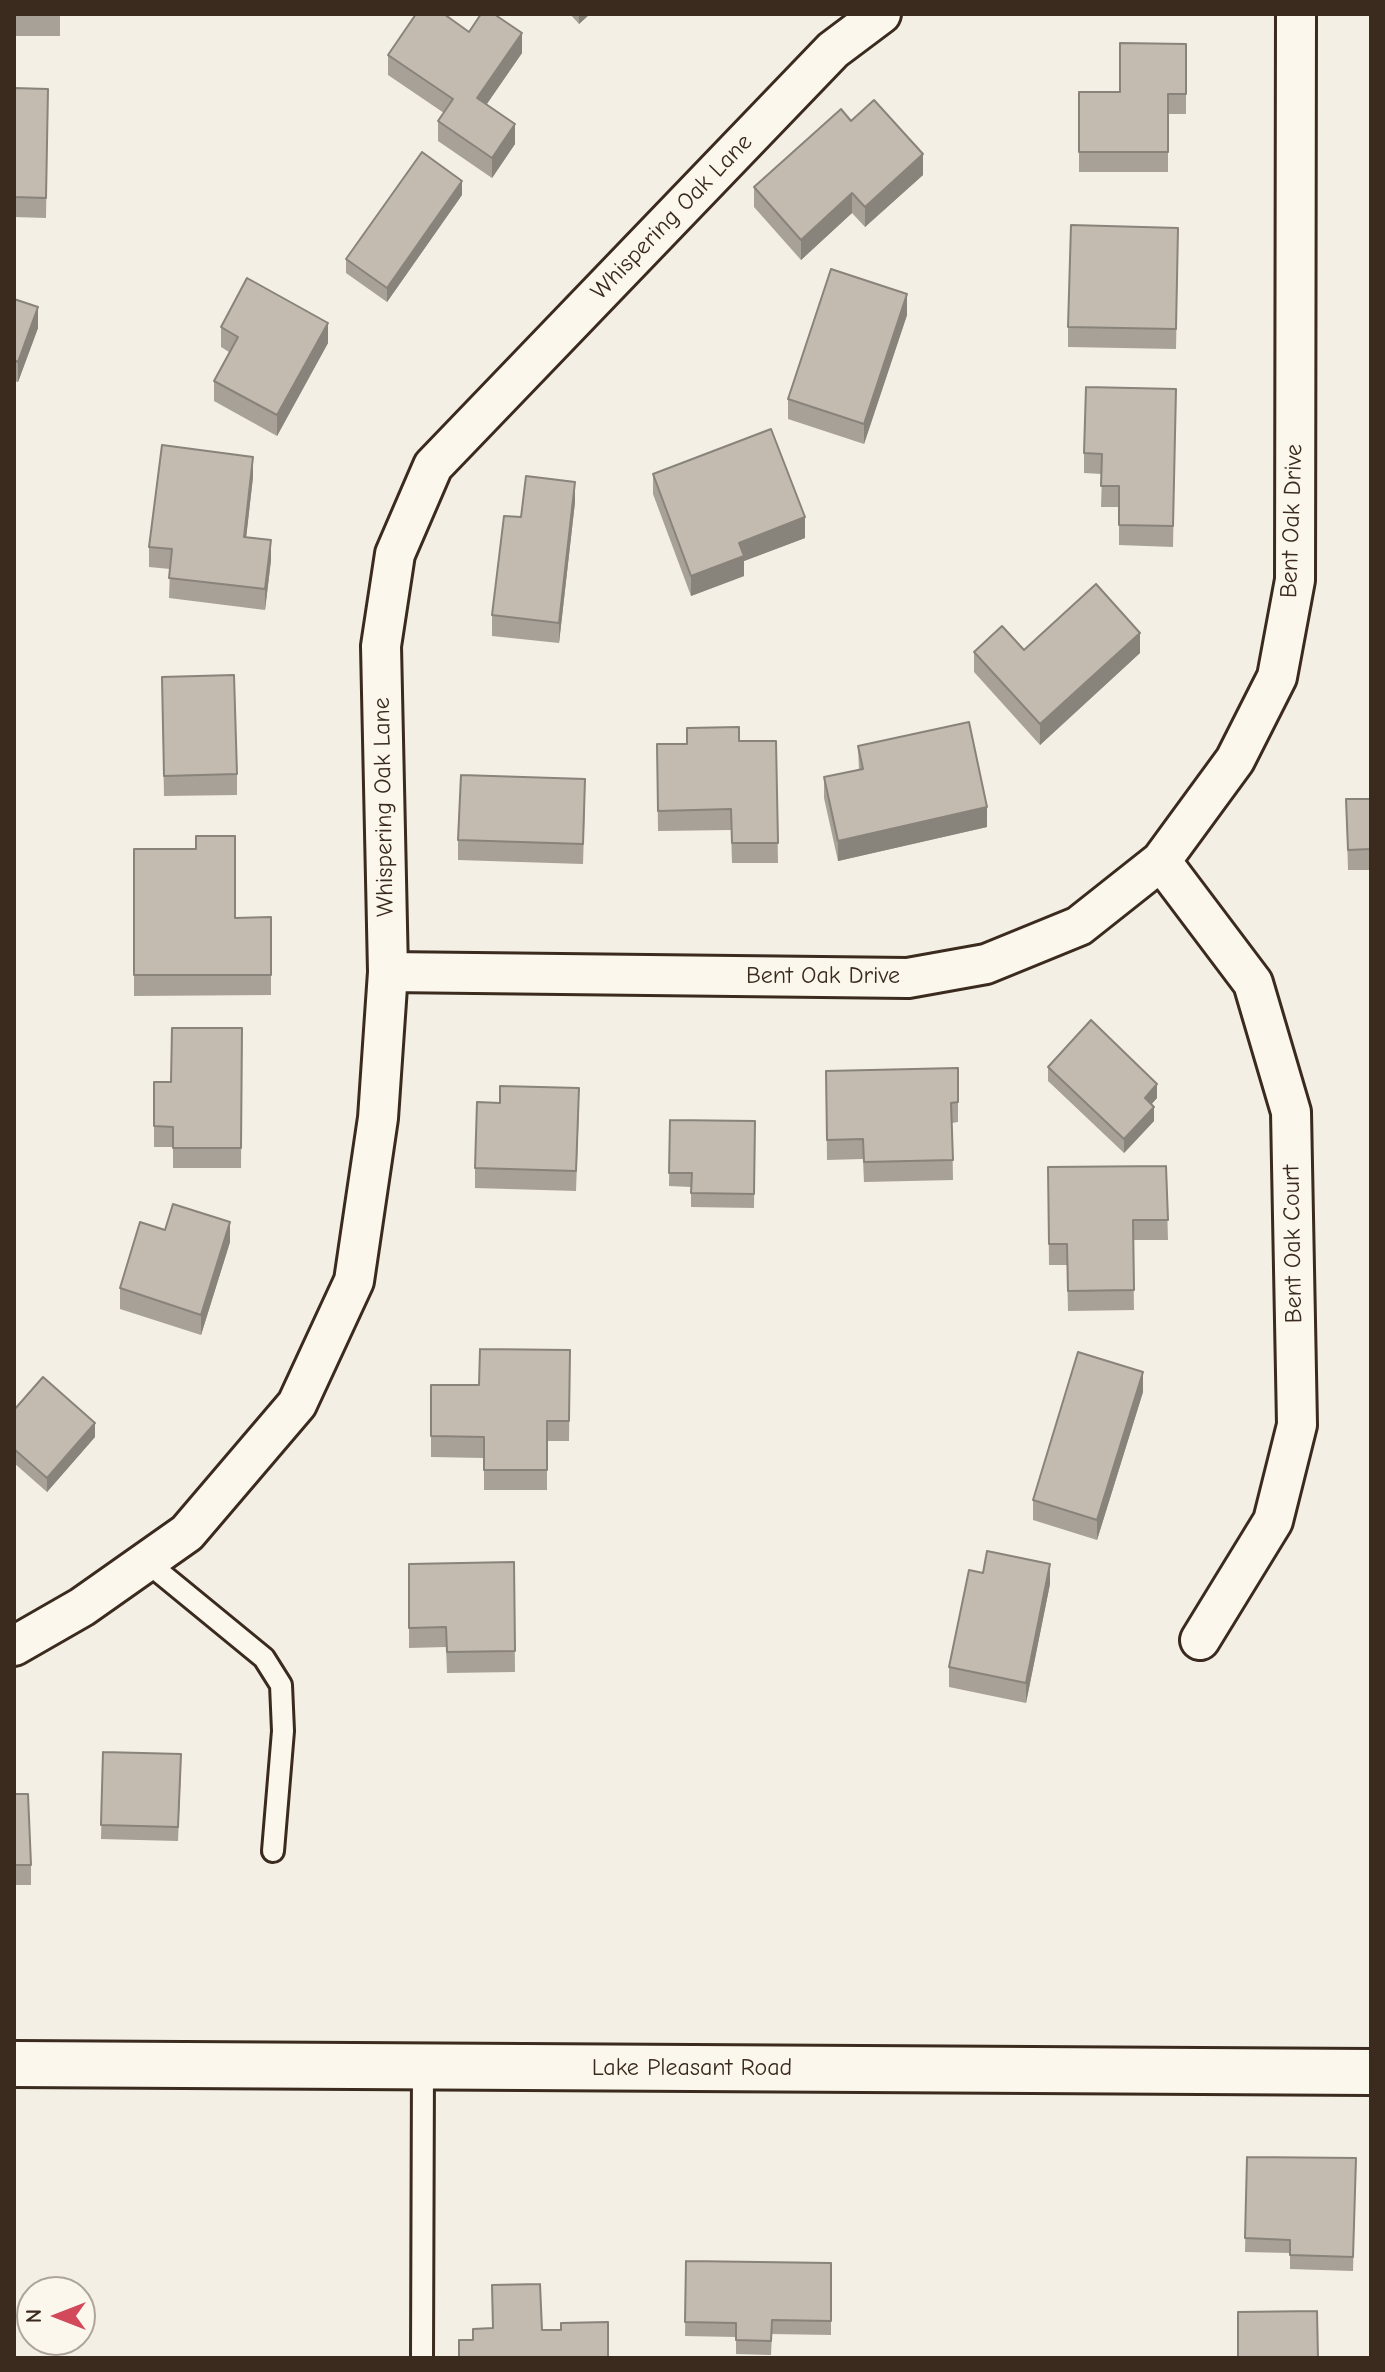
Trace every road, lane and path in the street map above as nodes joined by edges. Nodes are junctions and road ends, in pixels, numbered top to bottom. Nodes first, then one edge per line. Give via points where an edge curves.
1 (881, 14) edge
2 (1296, 14) edge
3 (1161, 861) junction
4 (388, 972) junction
5 (147, 1562) junction
6 (1200, 1640) dead end
7 (14, 1646) edge
8 (273, 1851) dead end
9 (14, 2064) edge
10 (423, 2066) junction
11 (1371, 2072) edge
12 (422, 2358) edge

1 - 4 street, Whispering Oak Lane via 833,50 433,466 395,554 381,646
2 - 3 street, Bent Oak Drive via 1295,580 1277,677 1235,760
3 - 4 street, Bent Oak Drive via 1079,926 986,964 908,978
3 - 6 street, Bent Oak Court via 1253,983 1291,1112 1297,1425 1273,1521
4 - 5 street, Whispering Oak Lane via 378,1118 354,1281 297,1404 187,1533
5 - 7 street, Whispering Oak Lane
5 - 8 lane via 264,1658 281,1685 283,1731
9 - 10 street, Lake Pleasant Road
10 - 11 street, Lake Pleasant Road
10 - 12 lane

